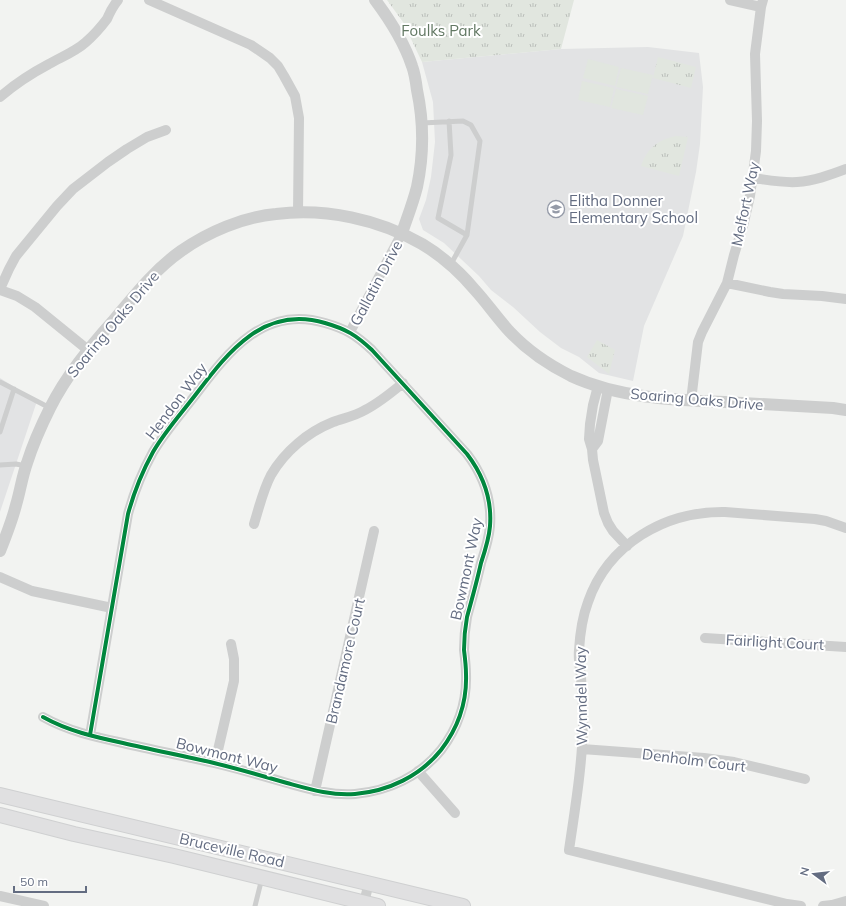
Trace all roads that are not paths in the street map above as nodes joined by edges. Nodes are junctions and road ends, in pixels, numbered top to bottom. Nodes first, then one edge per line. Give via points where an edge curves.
1 (118, 0) edge
2 (148, 0) edge
3 (375, 0) edge
4 (730, 0) edge
5 (762, 4) edge
6 (0, 97) edge
7 (450, 121) junction
8 (422, 123) junction
9 (166, 130) dead end
10 (846, 169) edge
11 (753, 178) junction
12 (298, 213) junction
13 (402, 233) junction
14 (468, 235) junction
15 (450, 265) junction
16 (727, 283) junction
17 (0, 290) edge
18 (846, 299) edge
19 (350, 332) junction
20 (88, 350) junction
21 (0, 382) edge
22 (403, 384) junction
23 (603, 387) junction
24 (14, 389) junction
25 (691, 401) junction
26 (50, 408) junction
27 (846, 410) edge
28 (0, 432) edge
29 (0, 465) edge
30 (26, 466) junction
31 (254, 524) dead end
32 (846, 528) edge
33 (374, 530) dead end
34 (627, 546) junction
35 (0, 552) edge
36 (0, 577) edge
37 (112, 608) junction
38 (705, 638) dead end
39 (231, 644) dead end
40 (846, 647) edge
41 (43, 717) dead end
42 (90, 736) junction
43 (582, 749) junction
44 (215, 764) junction
45 (418, 771) junction
46 (804, 779) dead end
47 (315, 791) junction
48 (0, 795) edge
49 (455, 813) dead end
50 (0, 815) edge
51 (262, 877) junction
52 (369, 883) junction
53 (0, 896) edge
54 (846, 901) edge
55 (363, 904) edge
56 (44, 906) edge
57 (255, 906) edge
58 (378, 906) edge
59 (463, 906) edge
60 (801, 906) edge
61 (823, 906) edge

1 - 6 street via 101,27 86,43 48,64
2 - 12 street via 251,45 278,66 294,96 299,118
3 - 8 street via 399,36 413,67
4 - 5 street
5 - 11 street, Melfort Way via 755,54 757,121
7 - 8 lane
7 - 14 lane via 451,155 438,218
7 - 14 lane via 463,121 471,125 480,142
8 - 13 street via 421,164 414,197
9 - 17 street via 147,137 127,149 73,189 16,256
10 - 11 street via 818,179 796,182
11 - 16 street, Melfort Way
12 - 13 street, Soaring Oaks Drive via 341,215
12 - 20 street, Soaring Oaks Drive via 275,214 231,225 181,251 146,281
13 - 15 street, Soaring Oaks Drive
13 - 19 street, Gallatin Drive
14 - 15 lane
15 - 23 street, Soaring Oaks Drive via 476,290 512,334 529,349 570,375
16 - 18 street via 783,294
16 - 25 street, Melfort Way via 698,342
17 - 20 street via 17,296 35,307
19 - 22 street, Bowmont Way via 364,342
19 - 37 street, Hendon Way via 317,320 284,321 253,333 219,364 159,442 134,492
20 - 26 street, Soaring Oaks Drive via 58,392
21 - 24 lane
22 - 31 street via 370,408 320,428 290,450 267,484
22 - 45 street, Bowmont Way via 474,463 484,483 490,505 488,538 465,627 464,703 453,732 442,749
23 - 25 street, Soaring Oaks Drive via 631,394
23 - 34 street via 598,441 592,449 593,460 608,524
24 - 26 lane
24 - 28 lane
25 - 27 street, Soaring Oaks Drive
26 - 30 street, Soaring Oaks Drive
29 - 30 lane
30 - 35 street, Soaring Oaks Drive via 10,527
32 - 34 street, Wynndel Way via 815,519 725,512 702,513 668,521 646,532
33 - 47 street, Brandamore Court
34 - 43 street, Wynndel Way via 611,562 598,581 584,614 579,652 584,724
36 - 37 street via 32,591
37 - 42 street, Hendon Way
38 - 40 street, Fairlight Court
39 - 44 street via 234,681
41 - 42 street, Bowmont Way
42 - 44 street, Bowmont Way
43 - 46 street, Denholm Court via 734,762
43 - 60 street, Wynndel Way via 569,850
44 - 47 street, Bowmont Way
45 - 47 street, Bowmont Way via 385,789 375,791 355,794
45 - 49 street
48 - 52 main road, Bruceville Road
50 - 51 main road, Bruceville Road
51 - 55 main road, Bruceville Road
51 - 57 lane
52 - 55 street
52 - 59 main road, Bruceville Road
53 - 56 street
54 - 61 street
55 - 58 main road, Bruceville Road

